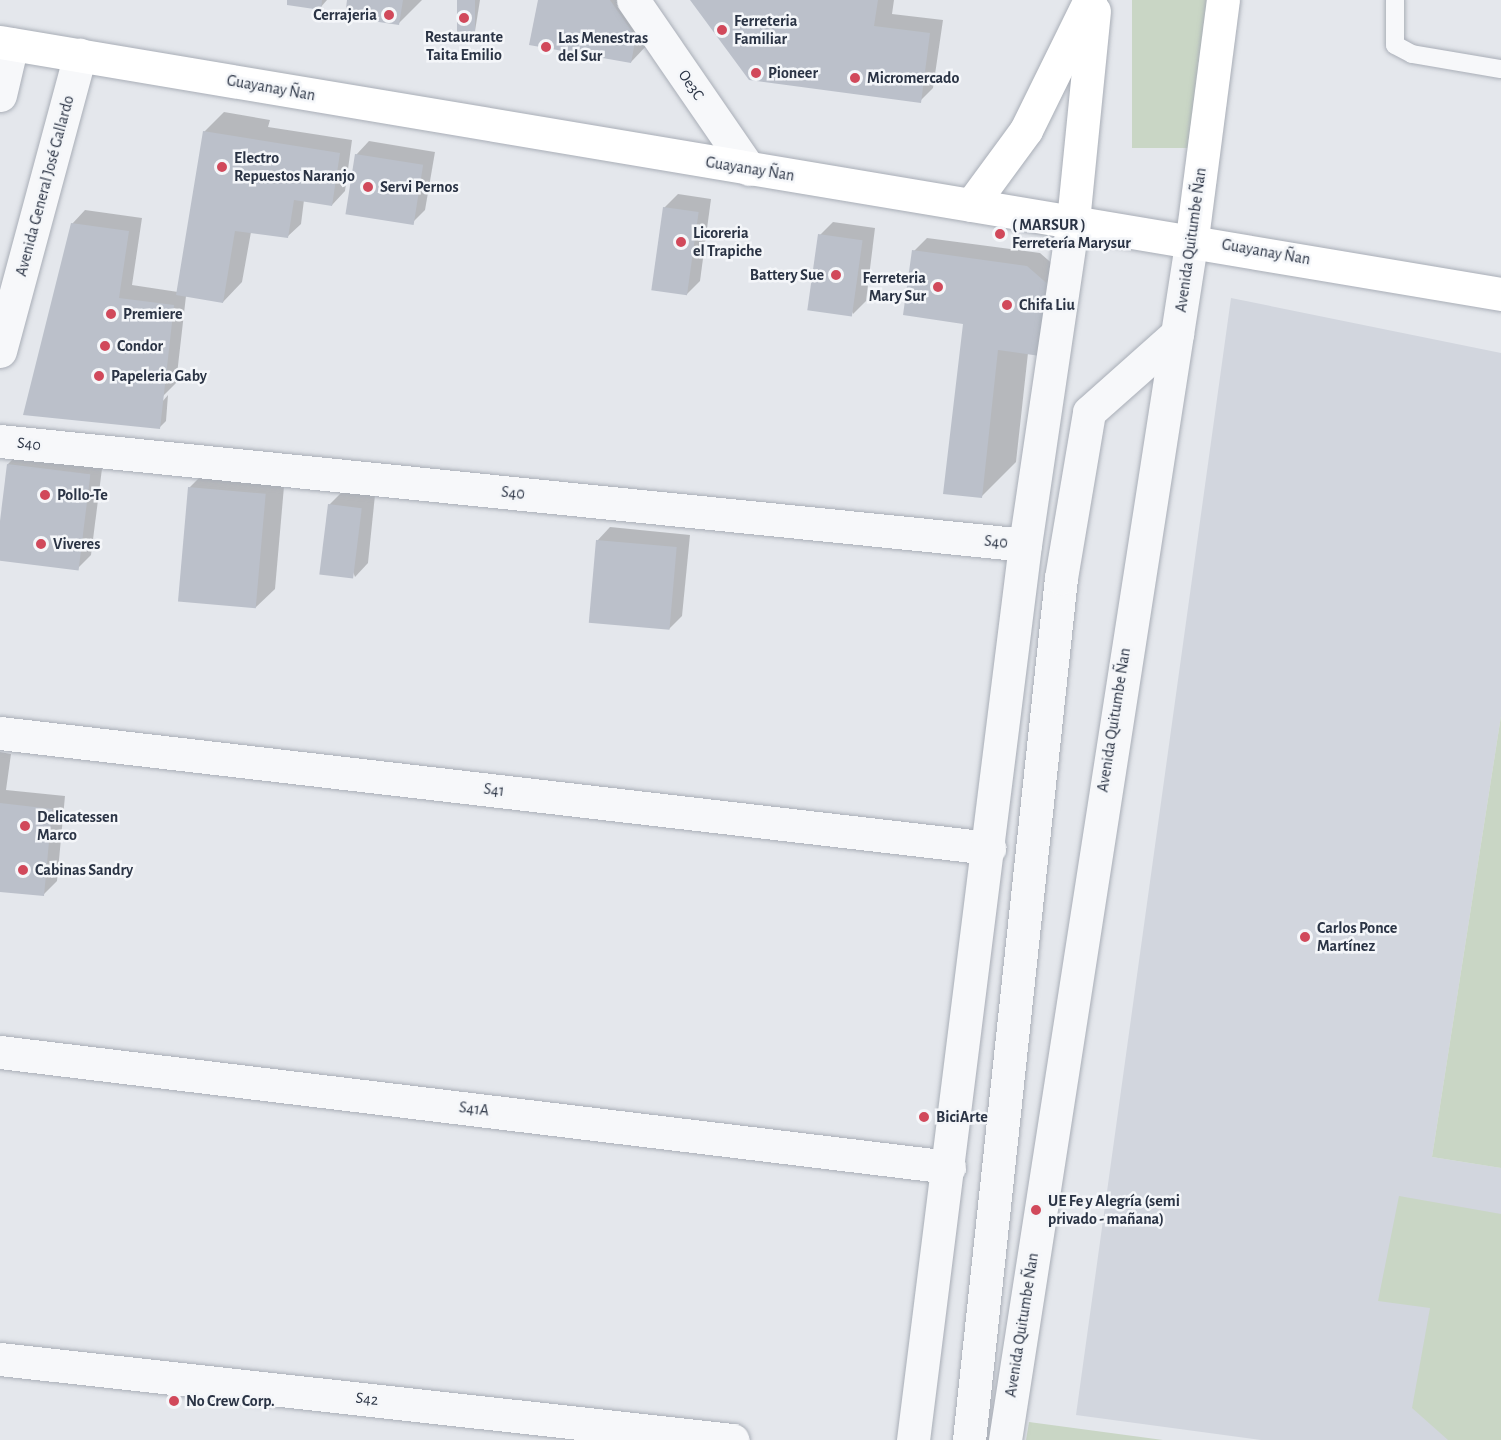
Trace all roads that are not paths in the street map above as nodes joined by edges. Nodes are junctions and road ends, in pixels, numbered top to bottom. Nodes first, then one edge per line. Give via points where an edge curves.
1 (633, 0) edge
2 (1090, 0) edge
3 (1095, 0) edge
4 (1224, 0) edge
5 (1395, 0) edge
6 (6, 43) edge
7 (80, 55) junction
8 (1501, 69) edge
9 (0, 95) edge
10 (749, 169) junction
11 (971, 205) junction
12 (1073, 221) junction
13 (1192, 238) junction
14 (1501, 294) edge
15 (1177, 334) junction
16 (0, 351) edge
17 (0, 441) edge
18 (1025, 545) junction
19 (0, 733) edge
20 (989, 848) junction
21 (0, 1052) edge
22 (948, 1167) junction
23 (0, 1359) edge
24 (733, 1440) edge
25 (913, 1440) edge
26 (969, 1440) edge
27 (1005, 1440) edge

1 - 10 street, Oe3C
2 - 11 main road via 1026,130
3 - 12 main road
4 - 13 main road, Avenida Quitumbe Ñan
5 - 8 lane via 1395,45 1412,54
6 - 7 main road, Guayanay Ñan
6 - 9 street
7 - 10 main road, Guayanay Ñan
7 - 16 street, Avenida General José Gallardo
10 - 11 main road, Guayanay Ñan
11 - 12 main road, Guayanay Ñan
12 - 13 main road, Guayanay Ñan
12 - 18 street
13 - 14 main road, Guayanay Ñan
13 - 15 street, Avenida Quitumbe Ñan
15 - 26 street via 1089,412 1061,578
15 - 27 street, Avenida Quitumbe Ñan
17 - 18 street, S40
18 - 20 street
19 - 20 street, S41
20 - 22 street
21 - 22 street, S41A
22 - 25 street
23 - 24 street, S42

